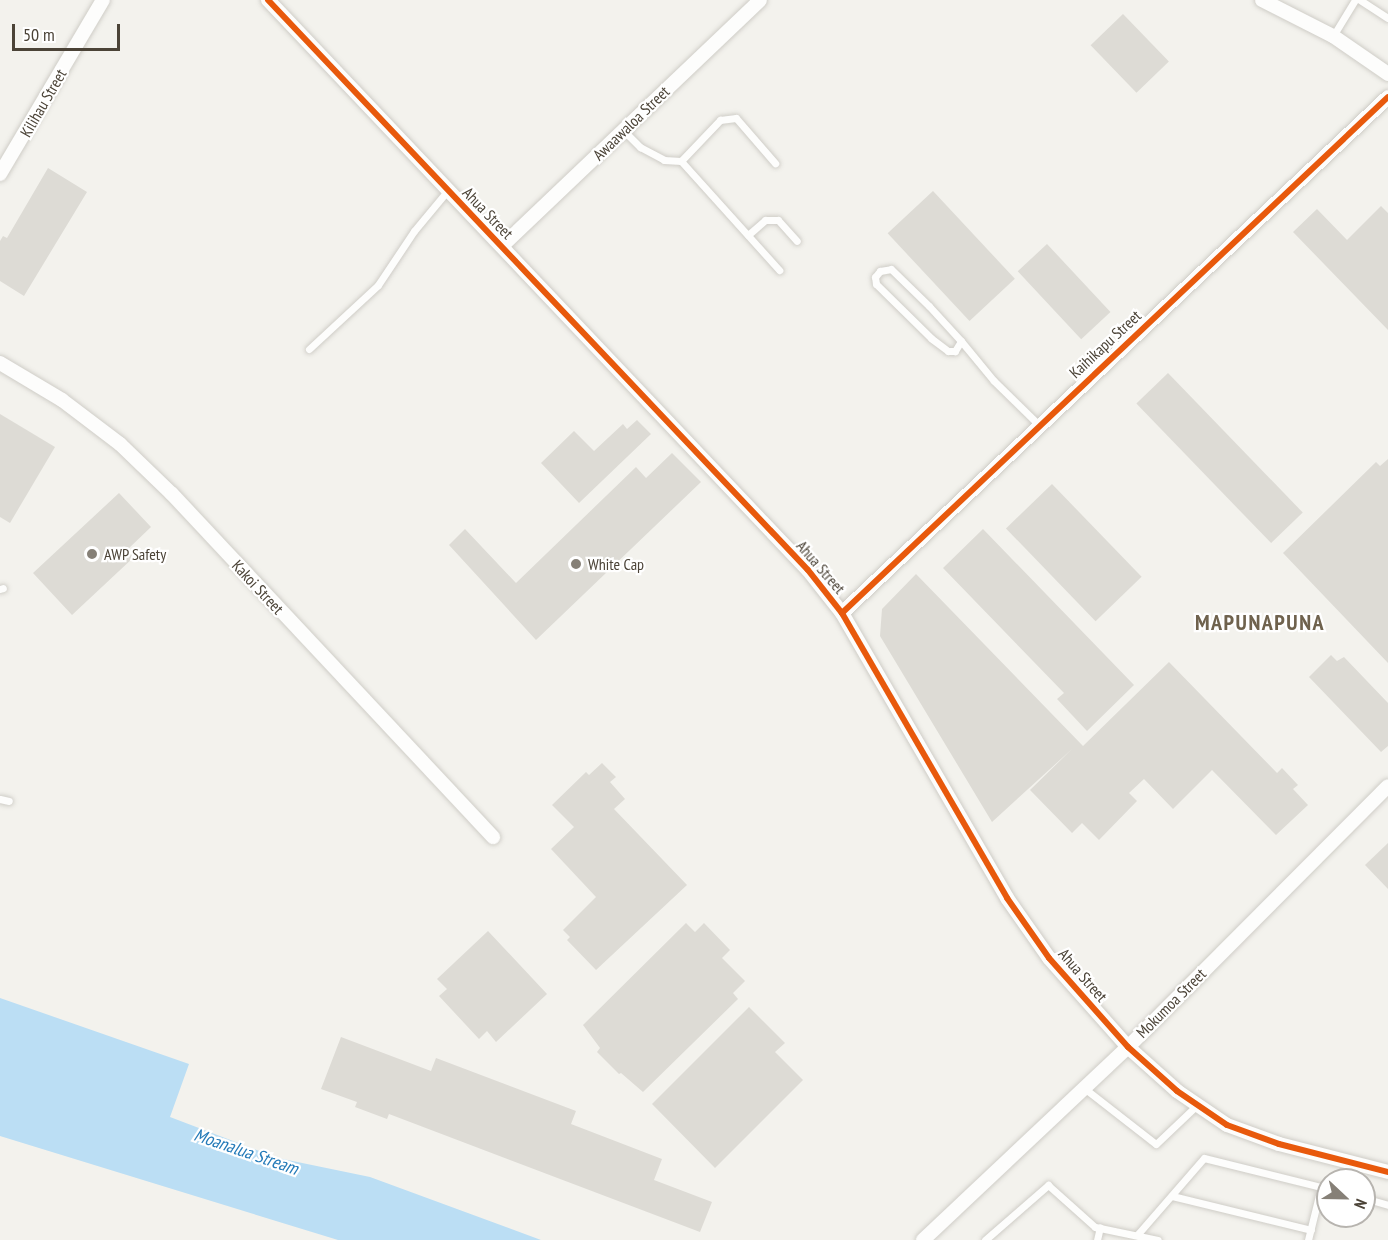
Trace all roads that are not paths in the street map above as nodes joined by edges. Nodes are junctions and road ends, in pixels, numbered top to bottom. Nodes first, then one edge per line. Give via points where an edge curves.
1 (103, 0) edge
2 (268, 0) edge
3 (760, 0) edge
4 (1262, 0) edge
5 (1358, 0) edge
6 (1388, 18) edge
7 (1333, 36) junction
8 (1386, 69) edge
9 (1388, 98) edge
10 (624, 131) junction
11 (681, 161) junction
12 (775, 163) dead end
13 (0, 174) edge
14 (448, 190) junction
15 (748, 235) junction
16 (797, 241) dead end
17 (502, 246) junction
18 (779, 270) dead end
19 (961, 341) junction
20 (309, 349) dead end
21 (0, 363) edge
22 (1039, 425) junction
23 (842, 613) junction
24 (1388, 786) edge
25 (0, 799) edge
26 (9, 801) dead end
27 (493, 837) dead end
28 (1128, 1047) junction
29 (1084, 1088) junction
30 (1197, 1105) junction
31 (1388, 1172) edge
32 (1316, 1186) edge
33 (1172, 1196) junction
34 (1316, 1214) edge
35 (1100, 1227) junction
36 (1311, 1230) junction
37 (1137, 1235) junction
38 (923, 1240) edge
39 (985, 1240) edge
40 (1097, 1240) edge
41 (1158, 1240) edge
42 (1308, 1240) edge

1 - 13 street, Kilihau Street
2 - 14 street, Ahua Street
3 - 10 street, Awaawaloa Street
4 - 7 street
5 - 6 lane
5 - 7 lane
7 - 8 street
9 - 22 street, Kaihikapu Street
10 - 11 lane via 640,147 664,160
10 - 17 street, Awaawaloa Street
11 - 12 lane via 720,120 736,117
11 - 15 lane
14 - 17 street, Ahua Street
14 - 20 lane via 414,231 378,285
15 - 16 lane via 765,220 778,220
15 - 18 lane
17 - 23 street, Ahua Street via 808,570
19 - 19 lane via 891,269 880,271 875,277 876,284 948,351 955,351
19 - 22 lane via 994,381
21 - 27 street, Kakoi Street via 62,400 120,444 165,487
22 - 23 street, Kaihikapu Street
23 - 28 street, Ahua Street via 1007,898 1049,958
24 - 28 street, Mokumoa Street
25 - 26 lane
28 - 29 street, Mokumoa Street
28 - 30 street, Ahua Street
29 - 30 lane via 1156,1144
29 - 38 street, Mokumoa Street
30 - 31 street, Ahua Street via 1227,1125 1269,1140
32 - 33 lane via 1204,1158
33 - 36 lane
33 - 37 lane
34 - 36 lane
35 - 37 lane
35 - 39 lane via 1095,1227 1048,1185
35 - 40 lane
36 - 42 lane
37 - 41 lane

